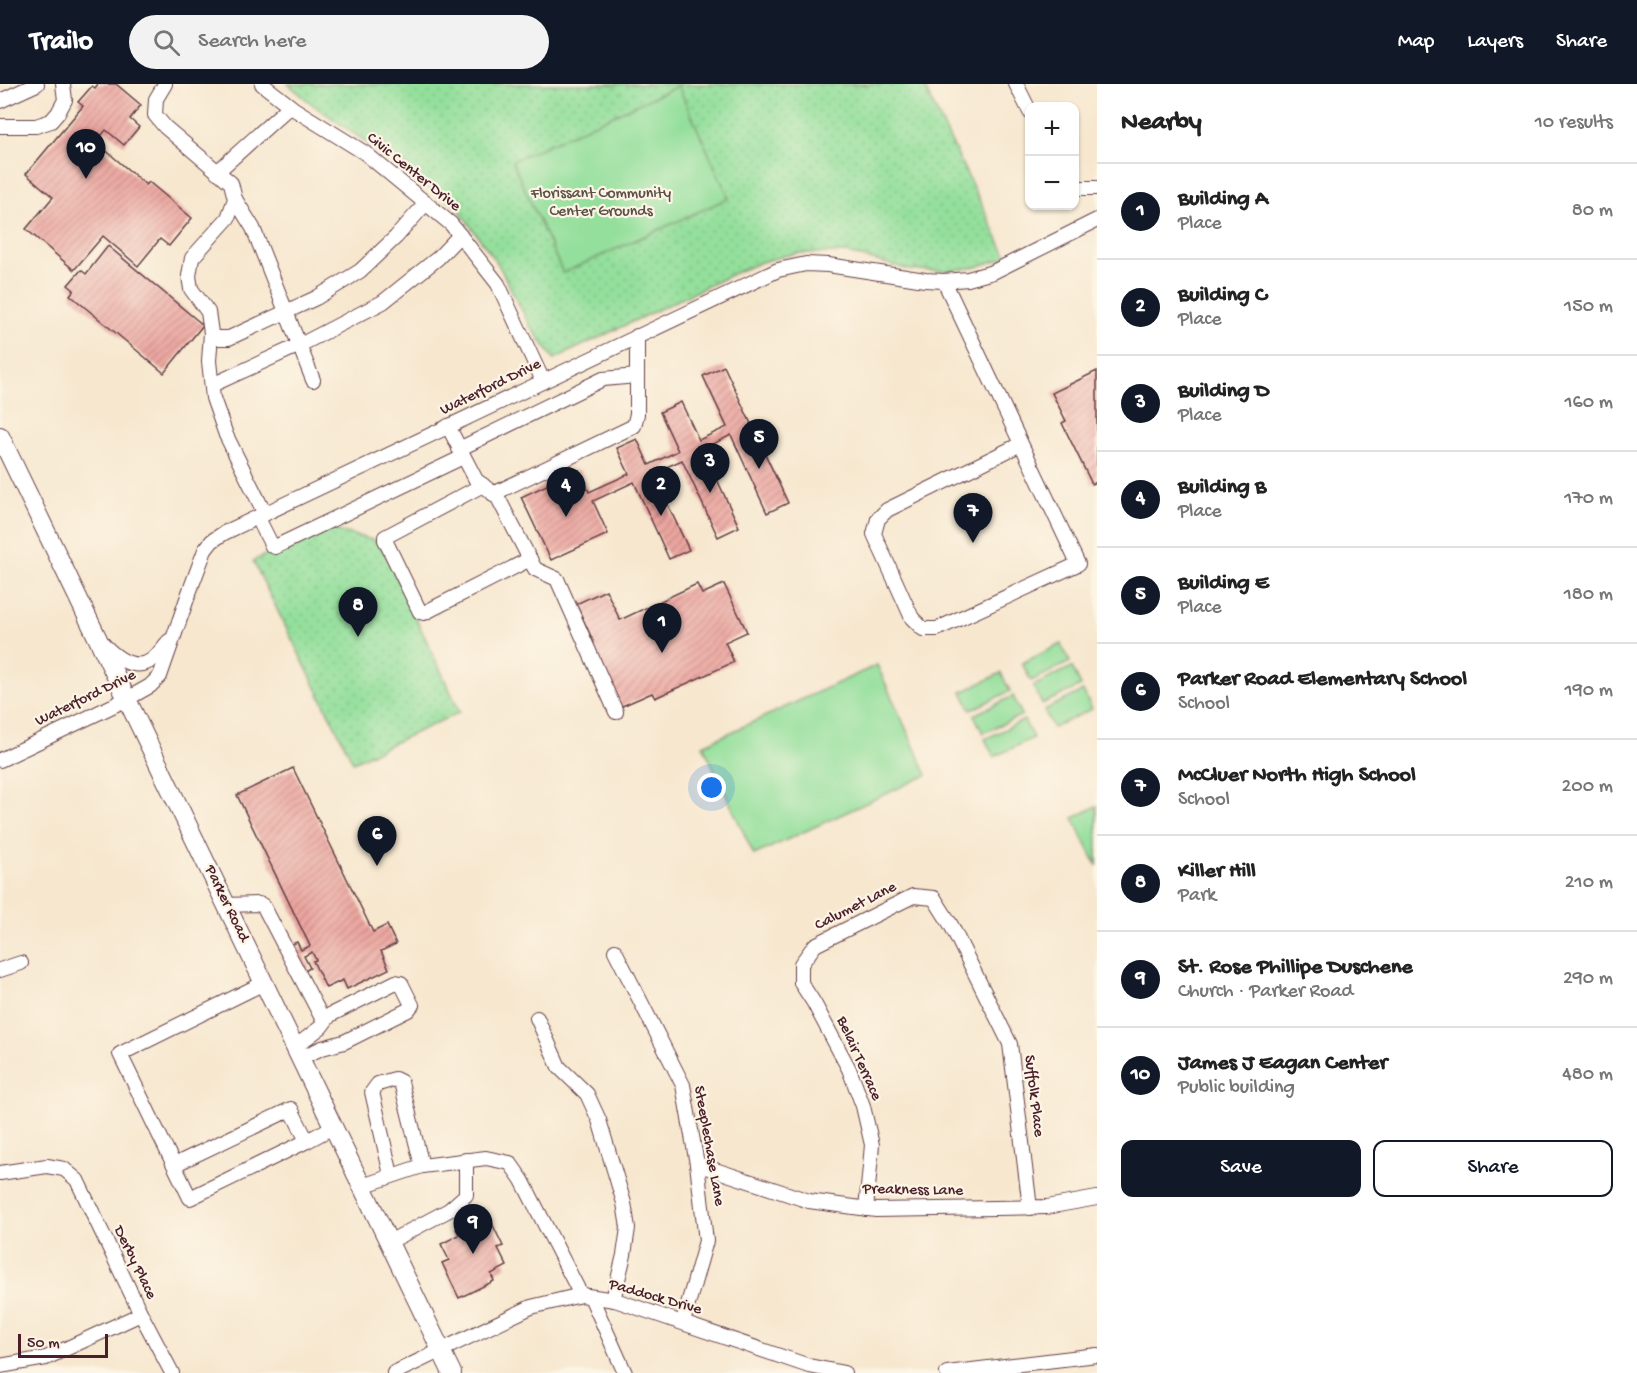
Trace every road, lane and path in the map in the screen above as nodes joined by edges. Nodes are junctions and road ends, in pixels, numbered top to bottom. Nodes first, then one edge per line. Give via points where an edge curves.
1 (37, 84) edge
2 (63, 84) edge
3 (165, 84) edge
4 (262, 84) edge
5 (1017, 84) edge
6 (0, 101) edge
7 (1025, 103) edge
8 (290, 106) junction
9 (0, 126) edge
10 (218, 172) junction
11 (1079, 188) edge
12 (1097, 188) edge
13 (235, 199) junction
14 (426, 203) junction
15 (1097, 220) edge
16 (460, 235) junction
17 (944, 281) junction
18 (287, 312) junction
19 (637, 336) junction
20 (211, 338) junction
21 (300, 345) junction
22 (637, 376) junction
23 (313, 380) dead end
24 (543, 381) junction
25 (212, 385) junction
26 (448, 426) junction
27 (0, 436) edge
28 (1021, 444) junction
29 (461, 453) junction
30 (488, 489) junction
31 (262, 516) junction
32 (530, 559) junction
33 (174, 634) junction
34 (98, 638) junction
35 (127, 699) junction
36 (616, 712) dead end
37 (0, 759) edge
38 (934, 898) joint
39 (226, 905) junction
40 (615, 951) dead end
41 (21, 963) dead end
42 (801, 964) joint
43 (0, 970) edge
44 (264, 983) junction
45 (537, 1018) dead end
46 (324, 1022) junction
47 (297, 1052) junction
48 (333, 1127) junction
49 (307, 1141) junction
50 (466, 1160) junction
51 (697, 1164) junction
52 (174, 1166) junction
53 (422, 1166) junction
54 (0, 1173) edge
55 (392, 1175) junction
56 (362, 1186) junction
57 (1097, 1198) edge
58 (1030, 1208) junction
59 (866, 1209) junction
60 (389, 1242) junction
61 (586, 1296) junction
62 (613, 1300) junction
63 (141, 1314) junction
64 (683, 1322) junction
65 (441, 1350) junction
66 (1097, 1355) edge
67 (0, 1366) edge
68 (172, 1373) edge
69 (394, 1373) edge
70 (452, 1373) edge
71 (625, 1373) edge
72 (844, 1373) edge
73 (946, 1373) edge

1 - 6 street
2 - 9 street via 65,100 51,121 36,126
3 - 10 street via 156,99 155,115
4 - 8 street, Civic Center Drive
5 - 7 street
8 - 10 street
8 - 14 street, Civic Center Drive via 365,153
10 - 13 street via 231,183
11 - 12 street
13 - 18 street via 253,228
13 - 20 street via 228,218 192,258 191,288 208,312
14 - 16 street, Civic Center Drive
14 - 18 street via 360,271
15 - 17 street, Waterford Drive via 993,272
16 - 21 street via 383,302
16 - 24 street, Civic Center Drive via 498,284
17 - 19 street, Waterford Drive via 806,264 762,276
17 - 28 street
18 - 20 street via 229,338
18 - 21 street
19 - 22 street
19 - 24 street, Waterford Drive
20 - 25 street via 208,361
21 - 23 street
21 - 25 street
22 - 29 street via 603,379
22 - 30 street via 634,426
24 - 26 street, Waterford Drive
25 - 31 street via 226,435
26 - 29 street
26 - 31 street, Waterford Drive
27 - 34 main road, Parker Road
28 - 28 street via 1078,564 937,629 923,629 912,618 874,534 878,519 887,510
29 - 30 street via 476,480
29 - 31 street via 274,547
30 - 32 street via 497,496
30 - 32 street via 385,537 420,612 424,614
31 - 33 street, Waterford Drive via 219,536 205,550
32 - 36 street via 535,569 557,579
33 - 34 street via 152,660 138,665 112,654
33 - 35 street, Waterford Drive via 160,676
34 - 35 main road, Parker Road
35 - 37 street, Waterford Drive
35 - 39 main road, Parker Road
38 - 42 street, Calumet Lane via 913,896 815,945
38 - 58 street, Suffolk Place via 1010,1044
39 - 44 main road, Parker Road
39 - 46 street via 262,905
40 - 51 street, Steeplechase Lane via 682,1086
41 - 43 street
42 - 59 street, Belair Terrace via 801,983 849,1070 863,1106 872,1145
44 - 47 main road, Parker Road
44 - 52 street via 120,1054
45 - 62 street via 559,1067 587,1094 599,1120 624,1203 628,1228
46 - 47 street
46 - 47 street via 330,1015 396,982 401,983 411,1005 344,1042
47 - 48 main road, Parker Road
48 - 49 street
48 - 56 main road, Parker Road
49 - 52 street via 190,1198
49 - 52 street via 291,1109
50 - 53 street
50 - 60 street via 466,1195 449,1210
50 - 61 street via 486,1158 510,1163
51 - 59 street, Preakness Lane via 809,1202
51 - 64 street, Steeplechase Lane via 706,1241
53 - 55 street
53 - 55 street via 401,1082 395,1079 378,1084 372,1092
54 - 63 street, Derby Place via 47,1166 64,1169 77,1180
55 - 56 street
56 - 60 main road, Parker Road
57 - 58 street, Preakness Lane
58 - 59 street, Preakness Lane
60 - 65 main road, Parker Road
61 - 62 street, Paddock Drive
61 - 65 street, Paddock Drive via 531,1307
61 - 71 street
62 - 64 street, Paddock Drive
63 - 67 street via 46,1358
63 - 68 street, Derby Place
64 - 72 street, Paddock Drive via 809,1366
65 - 69 street, Paddock Drive
65 - 70 main road, Parker Road
66 - 73 street

